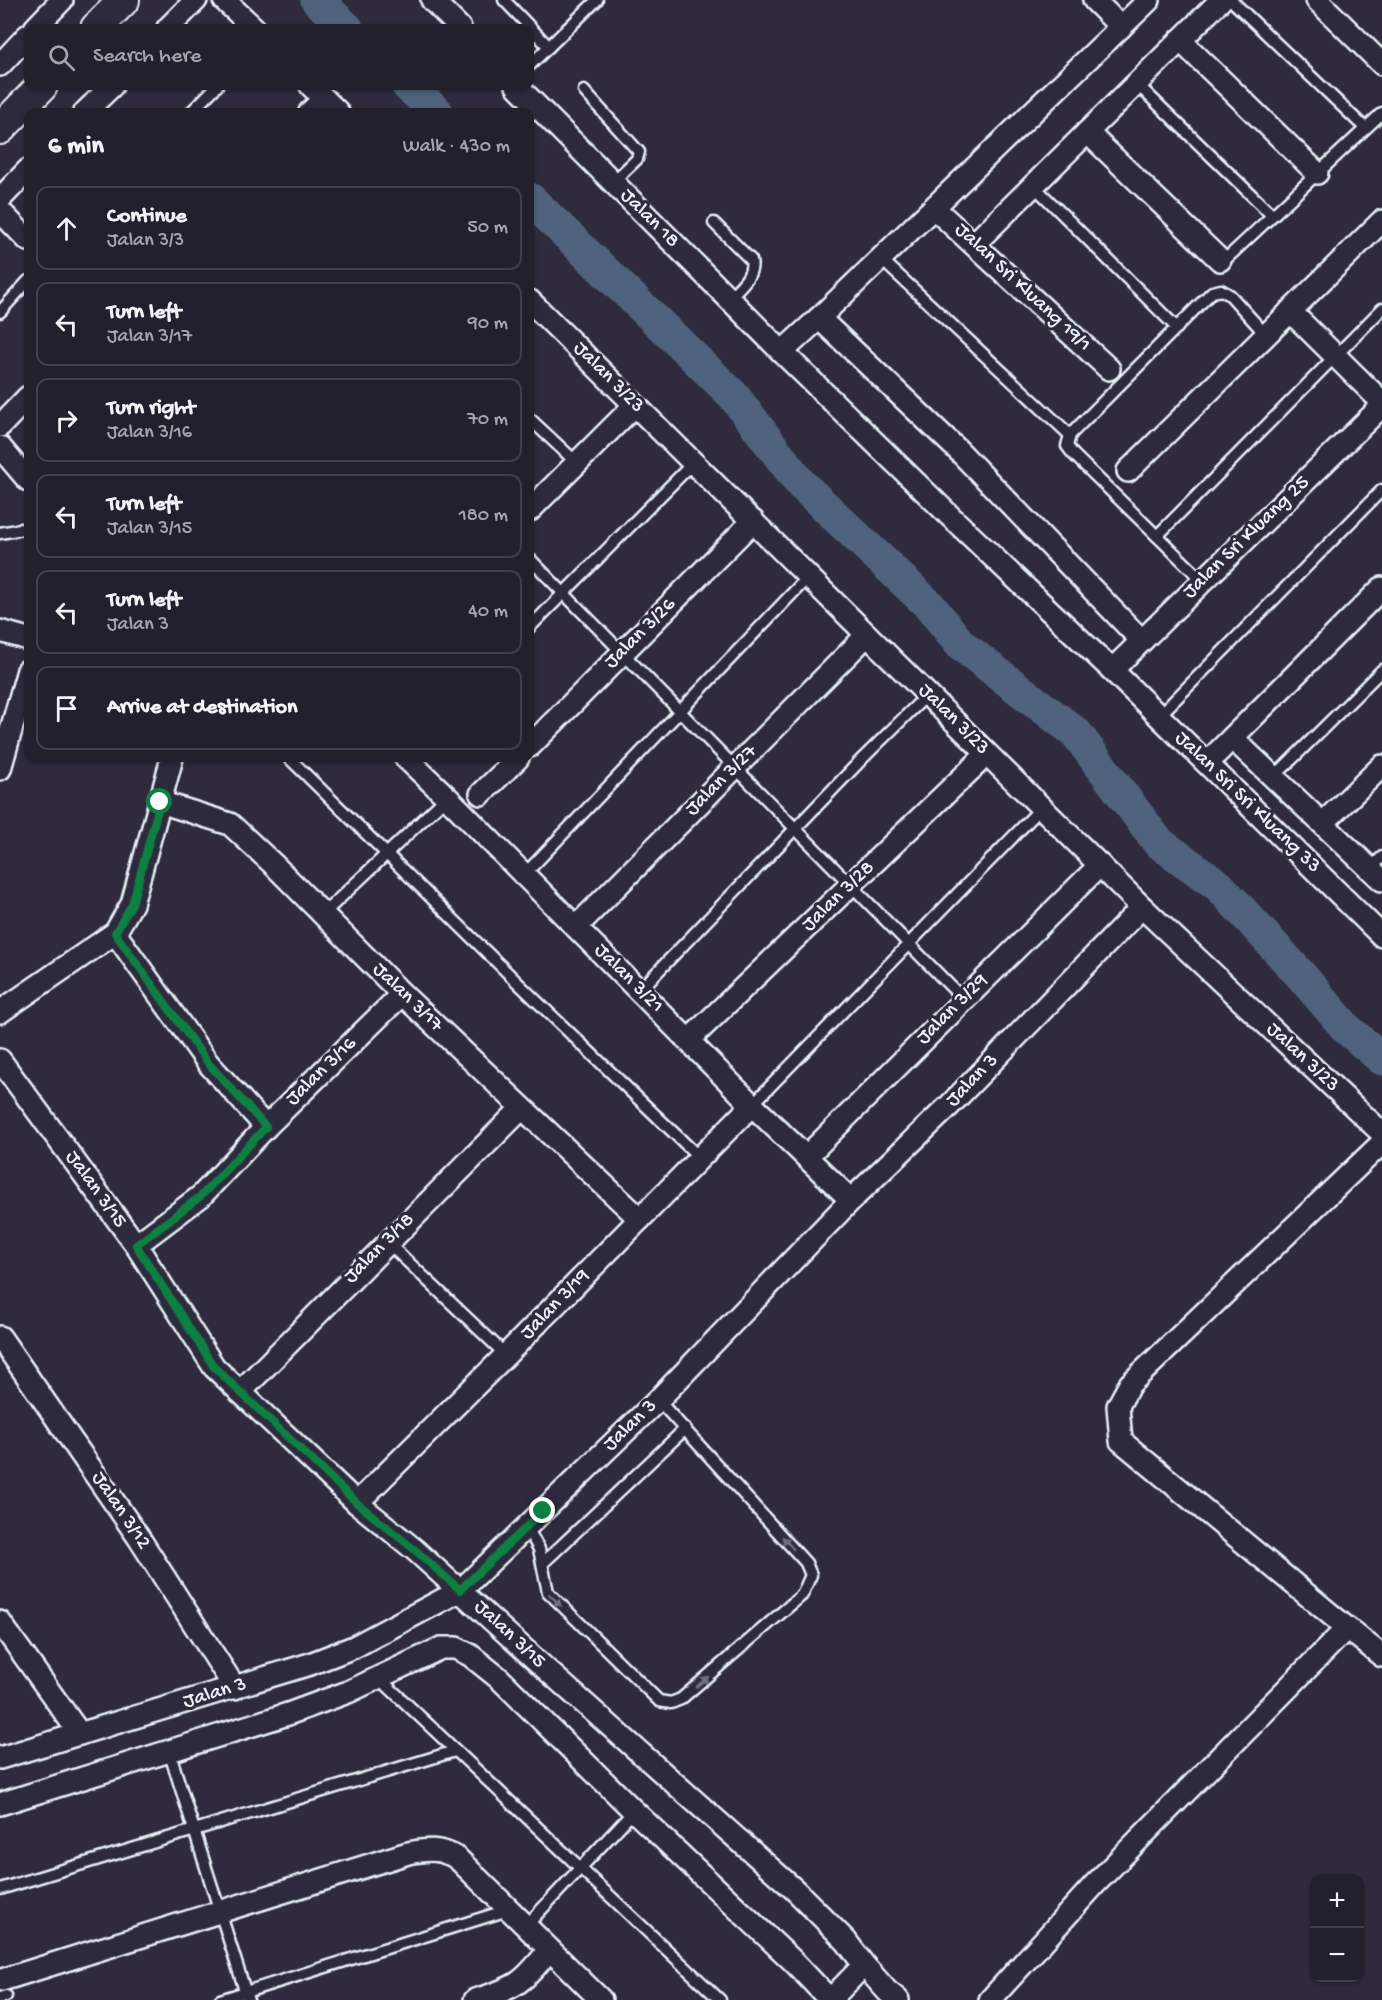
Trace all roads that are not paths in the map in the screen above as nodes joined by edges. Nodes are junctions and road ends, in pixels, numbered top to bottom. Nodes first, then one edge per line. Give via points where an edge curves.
1 (62, 0) edge
2 (124, 0) edge
3 (196, 0) edge
4 (224, 0) edge
5 (432, 0) edge
6 (504, 0) edge
7 (597, 0) edge
8 (1094, 0) edge
9 (1149, 0) edge
10 (1221, 0) edge
11 (1231, 0) edge
12 (1317, 0) edge
13 (39, 24) edge
14 (100, 24) edge
15 (172, 24) edge
16 (250, 24) edge
17 (456, 24) edge
18 (527, 24) edge
19 (1121, 27) junction
20 (534, 31) edge
21 (24, 39) edge
22 (1180, 40) junction
23 (549, 47) junction
24 (534, 61) edge
25 (1382, 64) edge
26 (0, 65) edge
27 (1136, 83) junction
28 (38, 90) edge
29 (108, 90) edge
30 (213, 90) edge
31 (522, 90) edge
32 (584, 91) dead end
33 (89, 108) edge
34 (194, 108) edge
35 (1382, 113) edge
36 (1365, 128) junction
37 (0, 129) edge
38 (1087, 132) junction
39 (1317, 172) junction
40 (24, 174) edge
41 (612, 183) junction
42 (1033, 185) junction
43 (0, 199) edge
44 (934, 208) junction
45 (0, 211) edge
46 (1272, 215) junction
47 (1382, 221) edge
48 (714, 223) dead end
49 (24, 236) edge
50 (974, 244) junction
51 (881, 259) junction
52 (1220, 260) joint
53 (24, 285) edge
54 (728, 299) junction
55 (534, 305) edge
56 (1382, 309) edge
57 (1290, 311) junction
58 (0, 312) edge
59 (819, 318) junction
60 (1177, 328) junction
61 (1266, 335) junction
62 (782, 352) junction
63 (1336, 356) junction
64 (1109, 369) dead end
65 (24, 401) edge
66 (1382, 404) edge
67 (635, 405) junction
68 (534, 422) edge
69 (0, 426) edge
70 (1070, 435) junction
71 (0, 447) edge
72 (577, 463) junction
73 (693, 463) junction
74 (1128, 471) dead end
75 (24, 475) edge
76 (1382, 490) edge
77 (534, 506) edge
78 (753, 521) junction
79 (24, 529) edge
80 (0, 533) edge
81 (1157, 536) junction
82 (534, 563) edge
83 (808, 577) junction
84 (1203, 581) junction
85 (1382, 588) edge
86 (563, 593) junction
87 (534, 623) edge
88 (0, 632) edge
89 (867, 635) junction
90 (24, 638) edge
91 (1142, 640) junction
92 (622, 653) junction
93 (1112, 670) junction
94 (1382, 670) edge
95 (24, 684) edge
96 (927, 694) junction
97 (681, 712) junction
98 (1158, 716) junction
99 (1232, 738) junction
100 (534, 742) edge
101 (987, 754) junction
102 (171, 762) edge
103 (293, 762) edge
104 (410, 762) edge
105 (514, 762) edge
106 (1207, 763) junction
107 (1382, 766) edge
108 (736, 768) junction
109 (0, 770) edge
110 (1274, 777) junction
111 (481, 794) dead end
112 (447, 797) junction
113 (160, 802) junction
114 (1042, 807) junction
115 (1323, 823) junction
116 (796, 828) junction
117 (388, 855) junction
118 (1100, 865) junction
119 (1378, 868) edge
120 (524, 875) junction
121 (851, 885) junction
122 (1142, 907) junction
123 (323, 914) junction
124 (576, 927) junction
125 (115, 933) junction
126 (1382, 936) edge
127 (910, 944) junction
128 (640, 990) junction
129 (402, 994) junction
130 (963, 999) junction
131 (0, 1012) edge
132 (690, 1039) junction
133 (0, 1060) edge
134 (752, 1105) junction
135 (522, 1108) junction
136 (266, 1127) junction
137 (1382, 1133) edge
138 (1382, 1143) edge
139 (807, 1156) junction
140 (700, 1158) junction
141 (851, 1200) junction
142 (640, 1219) junction
143 (387, 1242) junction
144 (136, 1245) junction
145 (0, 1337) edge
146 (506, 1355) junction
147 (240, 1392) junction
148 (658, 1400) junction
149 (685, 1429) junction
150 (357, 1503) junction
151 (526, 1528) junction
152 (543, 1563) junction
153 (460, 1590) junction
154 (0, 1622) edge
155 (1347, 1628) junction
156 (1382, 1656) edge
157 (378, 1677) junction
158 (235, 1688) junction
159 (80, 1734) junction
160 (455, 1750) junction
161 (169, 1751) junction
162 (0, 1758) edge
163 (0, 1804) edge
164 (634, 1811) junction
165 (194, 1830) junction
166 (580, 1869) junction
167 (0, 1888) edge
168 (508, 1910) junction
169 (220, 1913) junction
170 (525, 1927) junction
171 (549, 1950) junction
172 (864, 1965) junction
173 (3, 1989) edge
174 (247, 1996) edge
175 (220, 2000) edge
176 (475, 2000) edge
177 (601, 2000) edge
178 (720, 2000) edge
179 (830, 2000) edge
180 (898, 2000) edge
181 (990, 2000) edge

1 - 13 street
2 - 14 street
3 - 15 street
4 - 16 street
5 - 17 street
6 - 18 lane
7 - 23 lane
8 - 19 street
9 - 19 street
10 - 22 street
11 - 36 lane
12 - 25 street
19 - 44 street
20 - 23 lane
21 - 26 street
22 - 27 street
22 - 39 street
23 - 24 lane
27 - 38 street
27 - 46 lane
28 - 37 street
29 - 33 street
30 - 34 lane
31 - 41 street, Jalan 18
32 - 41 lane via 639,152 637,159
35 - 36 lane
36 - 39 lane
38 - 42 street
38 - 52 street
39 - 46 lane
40 - 43 street
41 - 54 street, Jalan 18
42 - 50 street
42 - 60 lane
44 - 50 street, Jalan Sri Kluang 19/1
44 - 51 street
45 - 49 street
46 - 52 lane via 1226,259
47 - 57 street
48 - 54 lane via 751,260 753,267
50 - 64 street, Jalan Sri Kluang 19/1
51 - 59 street
51 - 70 lane
53 - 58 lane
54 - 62 street, Jalan 18
55 - 67 street, Jalan 3/23
56 - 63 lane
57 - 61 street
57 - 63 street
59 - 62 street
59 - 91 street via 959,451
60 - 61 lane via 1212,292 1221,290
60 - 70 lane
61 - 74 street
62 - 93 street, Jalan Sri Sri Kluang 33
63 - 66 street
63 - 81 lane
65 - 69 street
66 - 84 street, Jalan Sri Kluang 25
67 - 72 street
67 - 73 street, Jalan 3/23
68 - 72 lane
70 - 81 lane via 1068,446 1073,454
71 - 75 street
72 - 77 street
73 - 78 street, Jalan 3/23
73 - 86 lane
76 - 98 lane
78 - 83 street, Jalan 3/23
78 - 92 street, Jalan 3/26
79 - 80 lane
81 - 84 lane
82 - 86 lane
83 - 89 street, Jalan 3/23
83 - 97 lane
84 - 91 street, Jalan Sri Kluang 25
85 - 99 street
86 - 87 lane
86 - 92 lane
88 - 90 street
89 - 96 street, Jalan 3/23
89 - 108 street, Jalan 3/27
91 - 93 street, Jalan Sri Kluang 25
92 - 97 lane
92 - 100 street, Jalan 3/26
93 - 98 street, Jalan Sri Sri Kluang 33
94 - 110 lane
95 - 109 street
96 - 101 street, Jalan 3/23
96 - 116 lane
97 - 108 lane
97 - 120 lane
98 - 106 street, Jalan Sri Sri Kluang 33
99 - 106 street
99 - 110 street
101 - 114 street, Jalan 3/23
101 - 121 street, Jalan 3/28
102 - 113 street
103 - 117 lane
104 - 112 street, Jalan 3/21
105 - 111 street
106 - 126 street, Jalan Sri Sri Kluang 33
107 - 115 street
108 - 116 lane
108 - 124 street, Jalan 3/27
110 - 115 street
112 - 117 lane
112 - 120 street, Jalan 3/21
113 - 123 street, Jalan 3/17 via 230,824
113 - 125 street via 132,904
114 - 118 street, Jalan 3/23
114 - 127 lane
115 - 119 street
116 - 121 lane
116 - 128 lane
117 - 123 lane
117 - 140 lane
118 - 122 street, Jalan 3/23
118 - 130 street, Jalan 3/29
120 - 124 street, Jalan 3/21
121 - 127 lane
121 - 132 street, Jalan 3/28
122 - 137 street, Jalan 3/23
122 - 141 street, Jalan 3 via 950,1105
123 - 129 street, Jalan 3/17
124 - 128 street, Jalan 3/21
125 - 131 street
125 - 136 street via 208,1063
127 - 130 lane
127 - 134 lane
128 - 132 street, Jalan 3/21
129 - 135 street, Jalan 3/17
129 - 136 street, Jalan 3/16
130 - 139 street, Jalan 3/29
132 - 134 street, Jalan 3/21
133 - 144 street, Jalan 3/15
134 - 139 street, Jalan 3/21
134 - 140 street, Jalan 3/19
135 - 142 street, Jalan 3/17
135 - 143 street, Jalan 3/18
136 - 144 street, Jalan 3/16 via 201,1196
138 - 155 street via 1130,1384 1118,1406 1121,1441
139 - 141 street, Jalan 3/21
140 - 142 street, Jalan 3/19
141 - 148 street, Jalan 3
142 - 146 street, Jalan 3/19
143 - 146 lane
143 - 147 street, Jalan 3/18
144 - 147 street, Jalan 3/15 via 214,1367
145 - 158 street, Jalan 3/12 via 139,1538
146 - 150 street, Jalan 3/19
147 - 150 street, Jalan 3/15
148 - 149 lane
148 - 151 street, Jalan 3
149 - 152 lane
152 -> 149 lane via 548,1592 659,1701 671,1703 681,1700 802,1594 811,1575 806,1563
150 - 153 street, Jalan 3/15
151 - 152 lane
151 - 153 street, Jalan 3
153 - 158 street, Jalan 3 via 354,1647
153 - 172 street, Jalan 3/15 via 796,1891
154 - 159 street
155 - 156 street
155 - 181 street via 1095,1884
157 - 160 lane
157 - 161 street via 288,1714
157 - 164 street via 441,1648 456,1648 470,1655 500,1679
158 - 159 street, Jalan 3
159 - 162 street, Jalan 3
160 - 165 lane
160 - 166 lane
161 - 163 street
161 - 165 lane
164 - 166 lane
164 - 179 street
165 - 167 lane
165 - 169 lane
166 - 170 lane
166 - 178 lane
168 - 169 street via 457,1858 439,1850 424,1850
168 - 170 street
168 - 174 lane
169 - 173 street
169 - 174 lane
170 - 171 street
171 - 176 street via 519,1984
171 - 177 street
172 - 179 street
172 - 180 street, Jalan 3/15
174 - 175 lane

